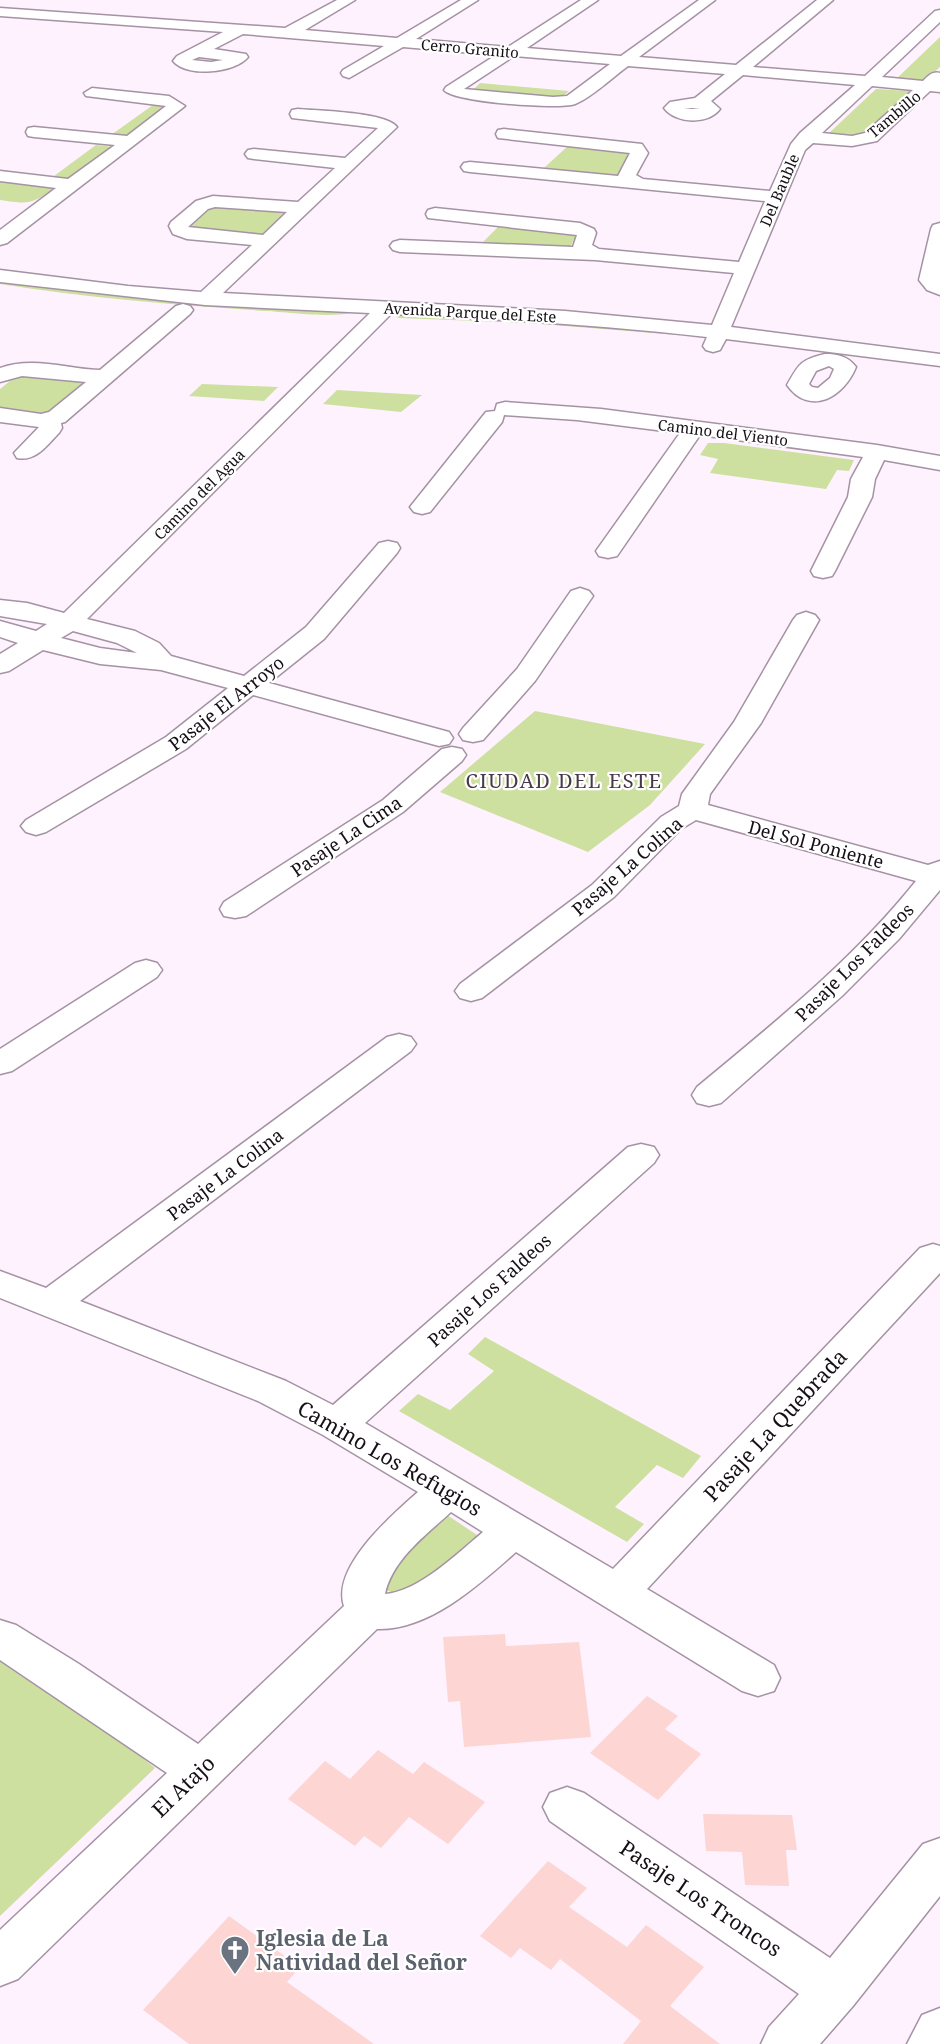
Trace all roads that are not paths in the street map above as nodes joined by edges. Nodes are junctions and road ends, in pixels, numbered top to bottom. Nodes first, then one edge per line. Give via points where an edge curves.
1 (347, 0) edge
2 (471, 0) edge
3 (591, 0) edge
4 (708, 0) edge
5 (826, 0) edge
6 (0, 12) edge
7 (940, 14) edge
8 (241, 29) junction
9 (288, 33) junction
10 (399, 42) junction
11 (198, 52) dead end
12 (512, 52) junction
13 (623, 61) junction
14 (738, 71) junction
15 (940, 74) edge
16 (339, 76) dead end
17 (867, 81) junction
18 (933, 87) edge
19 (92, 93) dead end
20 (699, 103) dead end
21 (298, 114) dead end
22 (34, 132) dead end
23 (504, 134) dead end
24 (806, 137) junction
25 (566, 140) junction
26 (130, 141) junction
27 (254, 154) dead end
28 (350, 164) junction
29 (470, 167) dead end
30 (529, 173) junction
31 (0, 176) edge
32 (638, 183) junction
33 (73, 184) junction
34 (775, 197) junction
35 (9, 207) dead end
36 (303, 208) junction
37 (36, 212) junction
38 (435, 214) dead end
39 (492, 220) junction
40 (940, 230) edge
41 (0, 239) edge
42 (267, 242) junction
43 (400, 246) dead end
44 (465, 249) junction
45 (595, 254) junction
46 (746, 268) junction
47 (937, 287) edge
48 (3, 288) edge
49 (205, 299) junction
50 (183, 310) junction
51 (379, 314) junction
52 (716, 339) junction
53 (838, 353) junction
54 (940, 360) edge
55 (940, 374) edge
56 (0, 376) edge
57 (105, 376) junction
58 (0, 415) edge
59 (799, 417) junction
60 (49, 420) junction
61 (694, 428) junction
62 (877, 452) junction
63 (25, 453) dead end
64 (940, 463) edge
65 (422, 507) dead end
66 (388, 548) dead end
67 (608, 551) dead end
68 (823, 571) dead end
69 (580, 596) dead end
70 (0, 608) edge
71 (806, 620) dead end
72 (69, 622) junction
73 (0, 629) edge
74 (41, 641) junction
75 (162, 662) junction
76 (0, 665) edge
77 (248, 686) junction
78 (445, 747) junction
79 (692, 810) junction
80 (36, 826) dead end
81 (938, 875) edge
82 (235, 909) dead end
83 (146, 970) dead end
84 (471, 991) dead end
85 (399, 1044) dead end
86 (0, 1064) edge
87 (709, 1095) dead end
88 (641, 1155) dead end
89 (933, 1257) dead end
90 (0, 1284) edge
91 (50, 1304) junction
92 (337, 1425) junction
93 (448, 1490) junction
94 (513, 1530) junction
95 (618, 1593) junction
96 (367, 1611) junction
97 (0, 1638) edge
98 (758, 1678) dead end
99 (200, 1770) junction
100 (567, 1807) dead end
101 (940, 1859) edge
102 (0, 1963) edge
103 (835, 1990) junction
104 (940, 2032) edge
105 (787, 2044) edge
106 (933, 2044) edge

1 - 9 street
2 - 10 street
3 - 12 street
4 - 13 street
5 - 14 street
6 - 8 street, Cerro Granito
7 - 17 street, Del Bauble
8 - 9 street, Cerro Granito
8 - 11 street
9 - 10 street, Cerro Granito
10 - 12 street, Cerro Granito
10 - 16 street
12 - 13 street, Cerro Granito
12 - 13 street via 452,90 554,102 571,100
13 - 14 street, Cerro Granito
14 - 17 street, Cerro Granito
14 - 20 street
15 - 18 street, Tambillo
17 - 18 street, Cerro Granito
17 - 24 street, Del Bauble
18 - 24 street, Tambillo via 871,137 844,141
19 - 26 street via 165,100 177,105
21 - 28 street via 388,125
22 - 26 street
23 - 25 street
24 - 34 street, Del Bauble
25 - 30 street
25 - 32 street via 636,148 639,153 626,177
26 - 33 street
27 - 28 street
28 - 36 street
29 - 30 street
30 - 32 street
31 - 33 street
32 - 34 street
33 - 37 street
34 - 46 street, Del Bauble
35 - 37 street
36 - 42 street
36 - 42 street via 213,201 202,205 178,226 187,233
37 - 41 street
38 - 39 street
39 - 44 street
39 - 45 street via 580,230 586,233 582,247
40 - 47 street via 929,280
42 - 49 street
43 - 44 street
44 - 45 street
45 - 46 street
46 - 52 street, Del Bauble
48 - 49 street, Avenida Parque del Este via 91,288
48 - 50 street, Avenida Parque del Este
49 - 51 street, Avenida Parque del Este
50 - 51 street, Avenida Parque del Este
50 - 57 street
51 - 52 street, Avenida Parque del Este via 539,329
51 - 72 street, Camino del Agua
52 - 53 street, Avenida Parque del Este
53 - 54 street, Avenida Parque del Este
53 - 55 street, Avenida Parque del Este
53 - 59 street via 846,367 837,385
56 - 57 street via 25,369
57 - 60 street
58 - 60 street
59 - 61 street, Camino del Viento
59 - 62 street, Camino del Viento
60 - 63 street via 51,428
61 - 65 street, Camino del Viento via 552,411 499,413
61 - 67 street
62 - 64 street, Camino del Viento
62 - 68 street via 863,479 854,511
66 - 77 street, Pasaje El Arroyo via 315,633
69 - 78 street via 526,675 473,734 458,732
70 - 72 street
71 - 79 street, Pasaje La Colina via 747,723 696,794
72 - 74 street, Camino del Agua
72 - 75 street via 141,644
73 - 74 street
74 - 75 street via 108,659
74 - 76 street, Camino del Agua
75 - 77 street
77 - 78 street
77 - 80 street, Pasaje El Arroyo via 152,759
78 - 82 street, Pasaje La Cima via 393,806
79 - 81 street, Del Sol Poniente
79 - 84 street, Pasaje La Colina via 671,823 603,891
81 - 87 street, Pasaje Los Faldeos via 841,980
83 - 86 street
85 - 91 street, Pasaje La Colina
88 - 92 street, Pasaje Los Faldeos
89 - 95 street, Pasaje La Quebrada
90 - 91 street, Camino Los Refugios
91 - 92 street, Camino Los Refugios via 237,1375
92 - 93 street, Camino Los Refugios
93 - 94 street, Camino Los Refugios
93 - 96 street via 412,1523 367,1576 362,1596
94 - 95 street, Camino Los Refugios
94 - 96 street via 426,1598 393,1611
95 - 98 street, Camino Los Refugios
96 - 99 street, El Atajo
97 - 99 street
99 - 102 street, El Atajo
100 - 103 street, Pasaje Los Troncos
101 - 103 street
103 - 105 street
104 - 106 street

